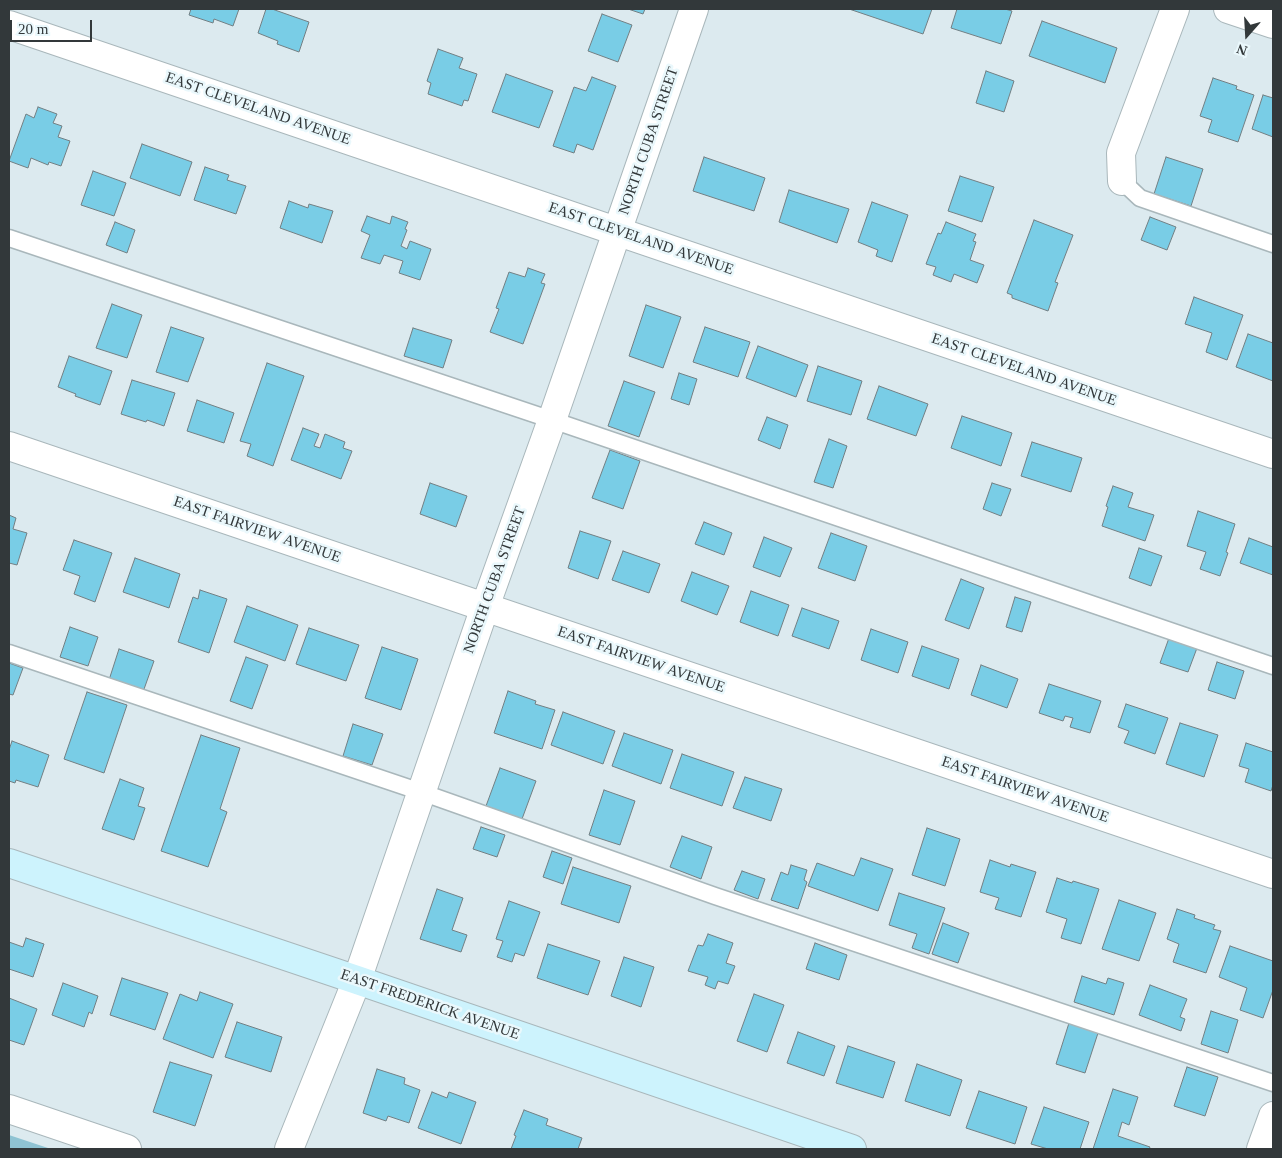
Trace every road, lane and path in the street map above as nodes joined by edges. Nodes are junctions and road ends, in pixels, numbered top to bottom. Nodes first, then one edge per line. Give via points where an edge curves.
1 (694, 9) edge
2 (1175, 9) edge
3 (1228, 9) edge
4 (1273, 24) edge
5 (9, 25) edge
6 (1122, 181) joint
7 (618, 231) junction
8 (9, 238) edge
9 (1273, 244) edge
10 (552, 420) junction
11 (9, 446) edge
12 (1273, 454) edge
13 (485, 607) junction
14 (9, 653) edge
15 (1273, 666) edge
16 (421, 792) junction
17 (9, 863) edge
18 (1273, 874) edge
19 (357, 980) junction
20 (1273, 1083) edge
21 (9, 1109) edge
22 (1273, 1116) edge
23 (127, 1149) edge
24 (289, 1149) edge
25 (852, 1149) edge
26 (1261, 1149) edge

1 - 7 street, NORTH CUBA STREET
2 - 6 street via 1121,153
3 - 4 street
5 - 7 street, EAST CLEVELAND AVENUE
6 - 9 lane via 1140,198
7 - 10 street, NORTH CUBA STREET
7 - 12 street, EAST CLEVELAND AVENUE
8 - 10 lane
10 - 13 street, NORTH CUBA STREET
10 - 15 lane
11 - 13 street, EAST FAIRVIEW AVENUE
13 - 16 street, NORTH CUBA STREET
13 - 18 street, EAST FAIRVIEW AVENUE
14 - 16 lane
16 - 19 street, NORTH CUBA STREET
16 - 20 lane via 724,899
17 - 19 main road, EAST FREDERICK AVENUE
19 - 24 street, NORTH CUBA STREET
19 - 25 main road, EAST FREDERICK AVENUE
21 - 23 street
22 - 26 street

